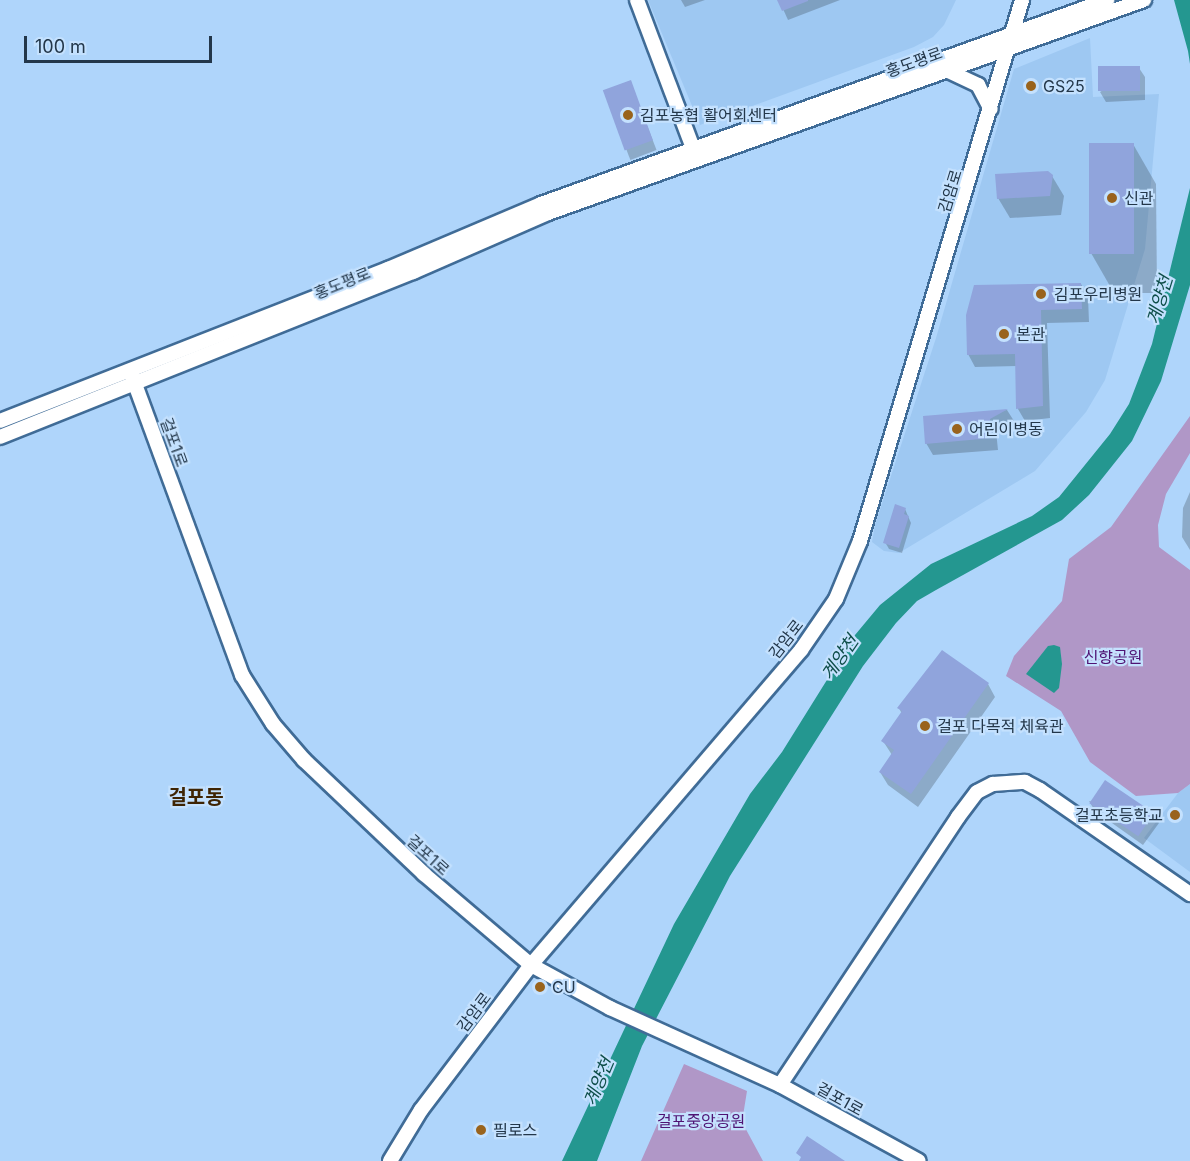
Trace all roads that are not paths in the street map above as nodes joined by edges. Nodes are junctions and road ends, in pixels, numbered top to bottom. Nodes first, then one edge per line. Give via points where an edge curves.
1 (637, 0) edge
2 (1022, 0) edge
3 (1107, 0) edge
4 (1144, 0) edge
5 (1013, 39) junction
6 (944, 69) junction
7 (991, 109) junction
8 (696, 155) junction
9 (133, 378) junction
10 (0, 421) edge
11 (0, 437) edge
12 (1190, 894) edge
13 (531, 965) junction
14 (780, 1085) junction
15 (390, 1161) edge
16 (919, 1161) edge

1 - 8 street
2 - 5 street, 감암로
3 - 5 street, 홍도평로
4 - 5 street, 홍도평로
5 - 6 street, 홍도평로
5 - 7 street, 감암로
5 - 8 street, 홍도평로
6 - 7 street via 978,85
6 - 8 street, 홍도평로
7 - 13 street, 감암로 via 860,541 836,599 801,650
8 - 9 street, 홍도평로 via 542,204
9 - 10 street, 홍도평로
9 - 11 street, 홍도평로
9 - 13 street, 걸포1로 via 218,616 256,699 304,760 348,804
12 - 14 street via 1040,790 1025,782 993,784 977,792 958,818
13 - 14 street, 걸포1로 via 610,1008
13 - 15 street, 감암로 via 421,1110
14 - 16 street, 걸포1로

